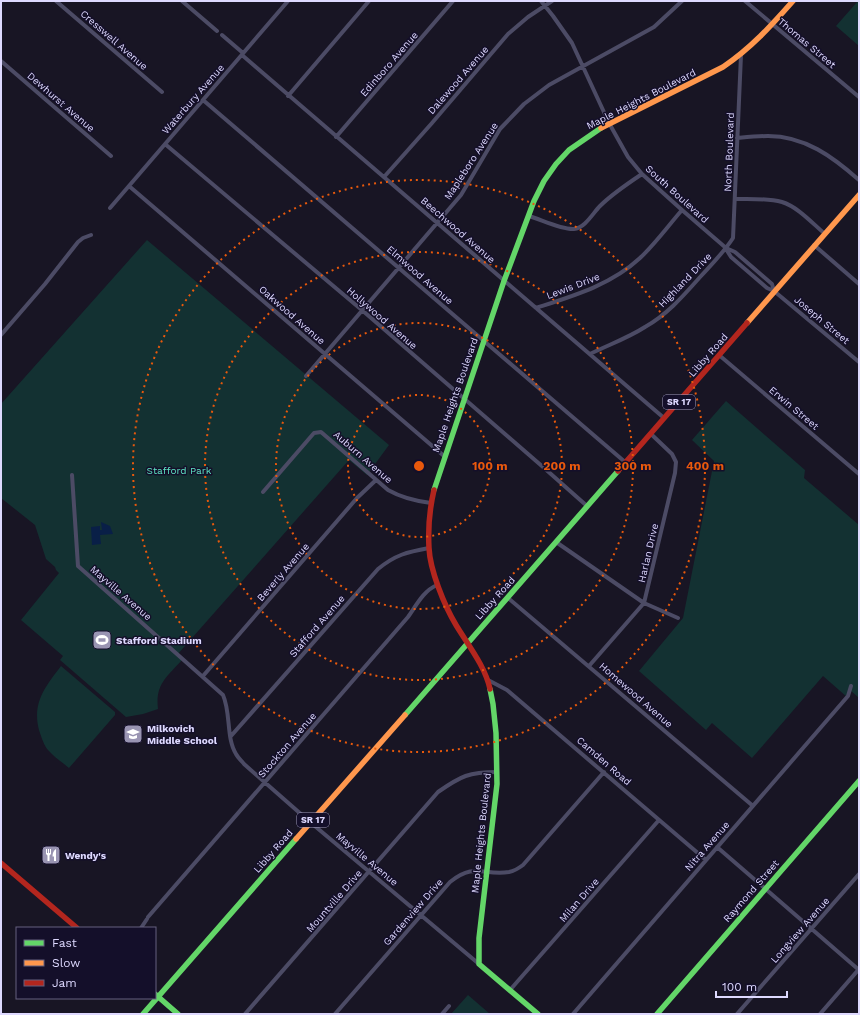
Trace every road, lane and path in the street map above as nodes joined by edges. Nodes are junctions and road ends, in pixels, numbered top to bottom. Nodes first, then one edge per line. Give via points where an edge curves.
1 (56, 1) edge
2 (182, 1) edge
3 (288, 1) edge
4 (370, 1) edge
5 (453, 1) edge
6 (541, 1) edge
7 (552, 1) edge
8 (682, 1) edge
9 (745, 1) edge
10 (793, 1) edge
11 (545, 6) junction
12 (773, 24) junction
13 (217, 31) dead end
14 (222, 35) dead end
15 (242, 54) junction
16 (741, 55) junction
17 (1, 61) edge
18 (583, 66) junction
19 (162, 92) dead end
20 (288, 96) junction
21 (859, 97) edge
22 (203, 100) junction
23 (609, 123) junction
24 (336, 137) junction
25 (737, 138) junction
26 (165, 144) junction
27 (111, 156) dead end
28 (642, 174) junction
29 (384, 177) junction
30 (859, 180) edge
31 (129, 186) junction
32 (859, 195) edge
33 (735, 199) junction
34 (110, 208) dead end
35 (682, 210) junction
36 (529, 216) junction
37 (437, 223) junction
38 (824, 234) junction
39 (91, 235) dead end
40 (814, 245) junction
41 (726, 248) junction
42 (399, 268) junction
43 (504, 280) junction
44 (859, 284) edge
45 (774, 291) junction
46 (536, 308) junction
47 (363, 311) junction
48 (1, 335) edge
49 (484, 340) junction
50 (325, 354) junction
51 (590, 354) junction
52 (719, 355) junction
53 (859, 362) edge
54 (306, 376) dead end
55 (464, 399) junction
56 (664, 418) junction
57 (651, 434) junction
58 (444, 456) junction
59 (625, 462) junction
60 (859, 474) edge
61 (72, 475) dead end
62 (376, 480) junction
63 (263, 492) dead end
64 (430, 503) junction
65 (587, 506) junction
66 (556, 542) junction
67 (429, 548) junction
68 (437, 585) junction
69 (508, 598) junction
70 (644, 603) junction
71 (678, 618) dead end
72 (467, 642) junction
73 (590, 666) junction
74 (203, 676) junction
75 (488, 680) junction
76 (852, 686) dead end
77 (231, 736) junction
78 (497, 772) junction
79 (604, 772) junction
80 (859, 780) edge
81 (265, 783) junction
82 (752, 806) junction
83 (659, 820) junction
84 (310, 822) junction
85 (717, 846) junction
86 (706, 860) junction
87 (1, 864) edge
88 (370, 871) junction
89 (486, 872) junction
90 (859, 874) edge
91 (765, 888) junction
92 (421, 915) junction
93 (76, 927) edge
94 (142, 927) edge
95 (812, 929) junction
96 (479, 964) junction
97 (859, 969) edge
98 (510, 990) junction
99 (157, 995) edge
100 (154, 999) edge
101 (449, 1006) dead end
102 (143, 1014) edge
103 (178, 1014) edge
104 (246, 1014) edge
105 (334, 1014) edge
106 (442, 1014) edge
107 (538, 1014) edge
108 (573, 1014) edge
109 (657, 1014) edge
110 (737, 1014) edge
111 (820, 1014) edge

1 - 19 street, Cresswell Avenue
2 - 13 street
3 - 15 street, Waterbury Avenue
4 - 20 street
5 - 24 street, Edinboro Avenue
6 - 11 street, South Boulevard
7 - 11 street, Dalewood Avenue
8 - 18 street, Mapleboro Avenue via 654,26
9 - 12 street, Thomas Street
10 - 12 street, Maple Heights Boulevard
11 - 18 street, South Boulevard via 572,43
11 - 29 street, Dalewood Avenue via 508,34
12 - 16 street, Maple Heights Boulevard
12 - 21 street, Thomas Street
14 - 15 street, Beechwood Avenue
15 - 20 street, Beechwood Avenue
15 - 22 street, Waterbury Avenue
16 - 23 street, Maple Heights Boulevard via 723,67
16 - 25 street, North Boulevard
17 - 27 street, Dewhurst Avenue
18 - 23 street, South Boulevard
18 - 37 street, Mapleboro Avenue via 536,94 510,118 461,195
20 - 24 street, Beechwood Avenue
22 - 26 street, Waterbury Avenue
22 - 42 street, Elmwood Avenue
23 - 28 street, South Boulevard via 628,157
23 - 36 street, Maple Heights Boulevard via 569,150 556,164 544,181
24 - 29 street, Beechwood Avenue
25 - 30 street via 770,136 809,145 824,152
25 - 33 street, North Boulevard
26 - 31 street, Waterbury Avenue
26 - 47 street, Hollywood Avenue
28 - 35 street, South Boulevard
28 - 36 street via 619,190 576,229
29 - 37 street, Beechwood Avenue
31 - 34 street, Waterbury Avenue
31 - 50 street, Oakwood Avenue
32 - 38 street, Libby Road / SR 17
33 - 38 street via 768,199 783,202 802,214
33 - 41 street, North Boulevard via 733,238
35 - 41 street, South Boulevard
35 - 46 street, Lewis Drive via 640,258 614,277 583,293
36 - 43 street, Maple Heights Boulevard
37 - 42 street, Mapleboro Avenue
37 - 43 street, Beechwood Avenue
38 - 40 street, Libby Road / SR 17
39 - 48 street via 78,242
40 - 44 street
40 - 45 street, Libby Road / SR 17
41 - 45 street, South Boulevard via 736,252 772,284
41 - 51 street, Highland Drive via 673,307 659,318
42 - 47 street, Mapleboro Avenue
42 - 49 street, Elmwood Avenue
43 - 46 street, Beechwood Avenue
43 - 49 street, Maple Heights Boulevard
45 - 52 street, Libby Road / SR 17
45 - 53 street, Joseph Street
46 - 51 street, Beechwood Avenue
47 - 50 street, Mapleboro Avenue
47 - 55 street, Hollywood Avenue
49 - 55 street, Maple Heights Boulevard
49 - 59 street, Elmwood Avenue
50 - 54 street, Mapleboro Avenue
50 - 58 street, Oakwood Avenue
51 - 56 street, Beechwood Avenue
52 - 56 street, Libby Road / SR 17
52 - 60 street, Erwin Street
55 - 58 street, Maple Heights Boulevard
55 - 65 street, Hollywood Avenue
56 - 57 street, Libby Road / SR 17
57 - 59 street, Libby Road / SR 17
57 - 70 street, Harlan Drive via 672,454 676,462
58 - 64 street, Maple Heights Boulevard
59 - 65 street, Libby Road / SR 17
61 - 74 street, Mayville Avenue via 78,566
62 - 63 street, Auburn Avenue via 321,432 317,432
62 - 64 street, Auburn Avenue via 397,495
62 - 74 street, Beverly Avenue via 357,498
64 - 67 street, Maple Heights Boulevard
65 - 66 street, Libby Road / SR 17
66 - 69 street, Libby Road / SR 17
66 - 70 street
67 - 68 street, Maple Heights Boulevard
67 - 77 street, Stafford Avenue via 394,557 378,569
68 - 72 street, Maple Heights Boulevard via 455,624
68 - 81 street, Stockton Avenue via 426,592 408,617
69 - 72 street, Libby Road / SR 17
69 - 73 street, Homewood Avenue
70 - 71 street
70 - 73 street, Harlan Drive
72 - 75 street, Maple Heights Boulevard
72 - 84 street, Libby Road / SR 17
73 - 82 street, Homewood Avenue
74 - 77 street, Mayville Avenue via 225,699
75 - 78 street, Maple Heights Boulevard via 496,733
75 - 79 street, Camden Road via 507,690
76 - 82 street, Nitra Avenue via 848,696
77 - 81 street, Mayville Avenue via 236,754
78 - 88 street, Mountville Drive via 466,775 438,792
78 - 89 street, Maple Heights Boulevard
79 - 83 street, Camden Road
79 - 89 street, Gardenview Drive via 523,866 511,872
80 - 91 street, Raymond Street
81 - 84 street, Mayville Avenue
81 - 94 street, Stockton Avenue
82 - 85 street, Nitra Avenue
83 - 86 street, Camden Road
83 - 98 street, Milan Drive
84 - 88 street, Mayville Avenue
84 - 99 street, Libby Road / SR 17
85 - 86 street, Nitra Avenue
85 - 91 street
86 - 108 street, Nitra Avenue
87 - 93 street
88 - 92 street, Mayville Avenue
88 - 104 street, Mountville Drive
89 - 92 street, Gardenview Drive via 469,870 459,874
89 - 96 street, Maple Heights Boulevard
90 - 95 street, Longview Avenue
91 - 95 street
91 - 109 street, Raymond Street
92 - 96 street, Mayville Avenue
92 - 105 street, Gardenview Drive
95 - 97 street
95 - 110 street, Longview Avenue
96 - 98 street
97 - 111 street
98 - 107 street
99 - 103 street
100 - 102 street, Libby Road / SR 17
101 - 106 street

